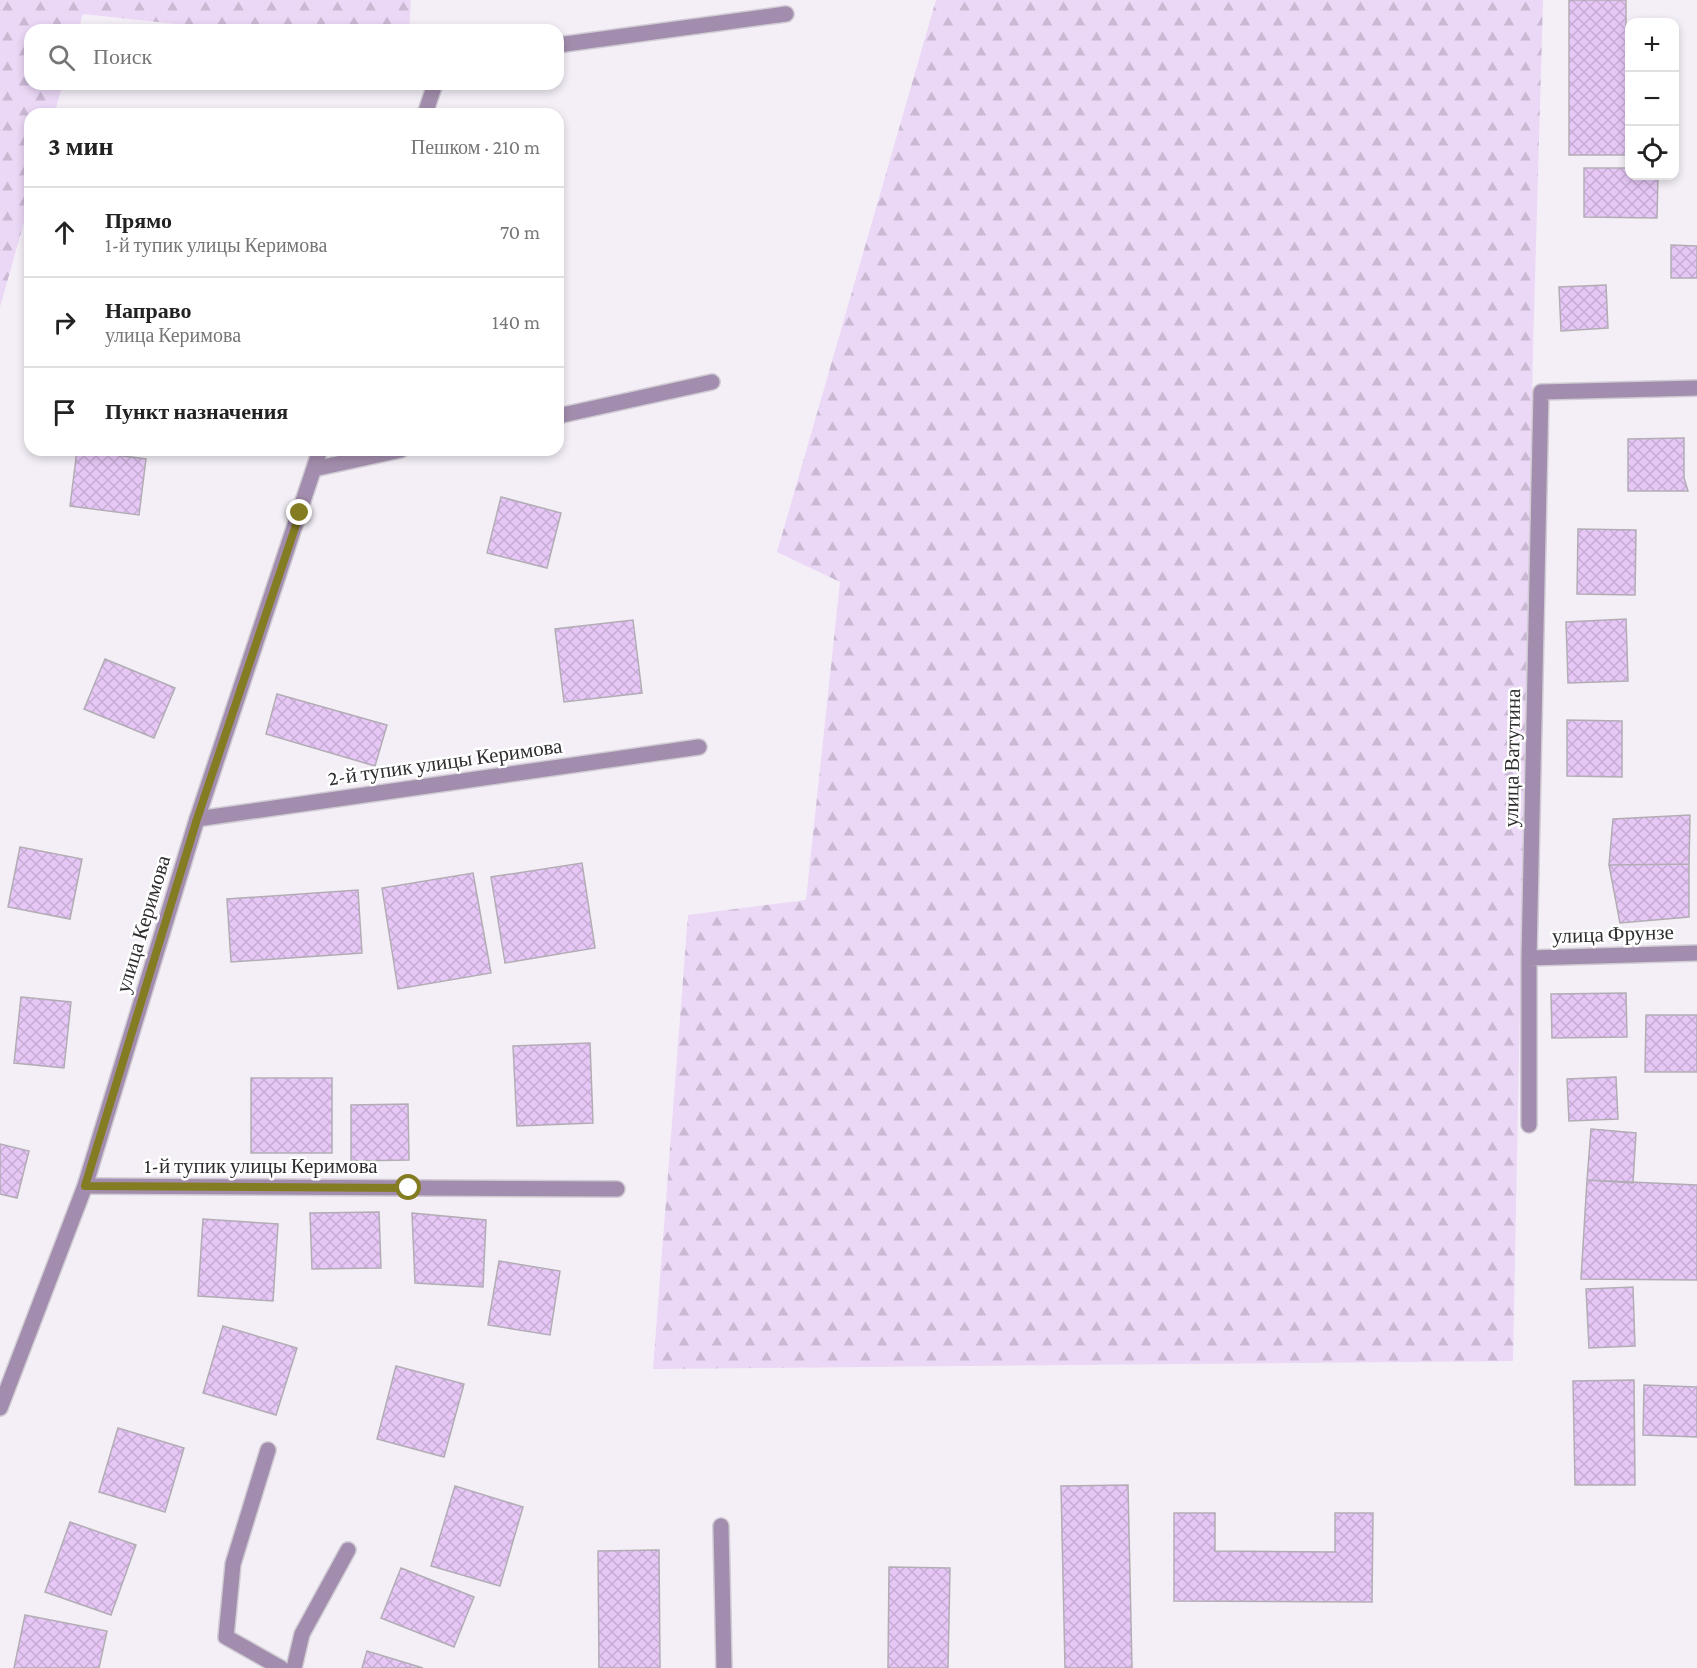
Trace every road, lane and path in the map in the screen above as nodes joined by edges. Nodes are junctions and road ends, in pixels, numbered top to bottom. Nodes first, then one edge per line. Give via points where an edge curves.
1 (786, 14) dead end
2 (564, 44) edge
3 (433, 90) edge
4 (427, 108) edge
5 (712, 382) dead end
6 (1697, 388) edge
7 (564, 415) edge
8 (318, 456) edge
9 (374, 456) edge
10 (314, 469) junction
11 (699, 747) dead end
12 (197, 819) junction
13 (1697, 953) edge
14 (1529, 958) junction
15 (1529, 1125) dead end
16 (85, 1186) junction
17 (617, 1189) dead end
18 (0, 1408) edge
19 (268, 1450) dead end
20 (721, 1526) dead end
21 (348, 1550) dead end
22 (281, 1668) edge
23 (294, 1668) edge
24 (724, 1668) edge

1 - 2 street
3 - 4 street
5 - 7 street
6 - 14 street, улица Ватутина via 1541,392
8 - 10 street, улица Керимова
9 - 10 street
10 - 12 street, улица Керимова
11 - 12 street, 2-й тупик улицы Керимова
12 - 16 street, улица Керимова
13 - 14 street, улица Фрунзе
14 - 15 street, улица Ватутина
16 - 17 street, 1-й тупик улицы Керимова
16 - 18 street, улица Керимова
19 - 22 street via 233,1564 226,1637
20 - 24 street
21 - 23 street via 302,1634

